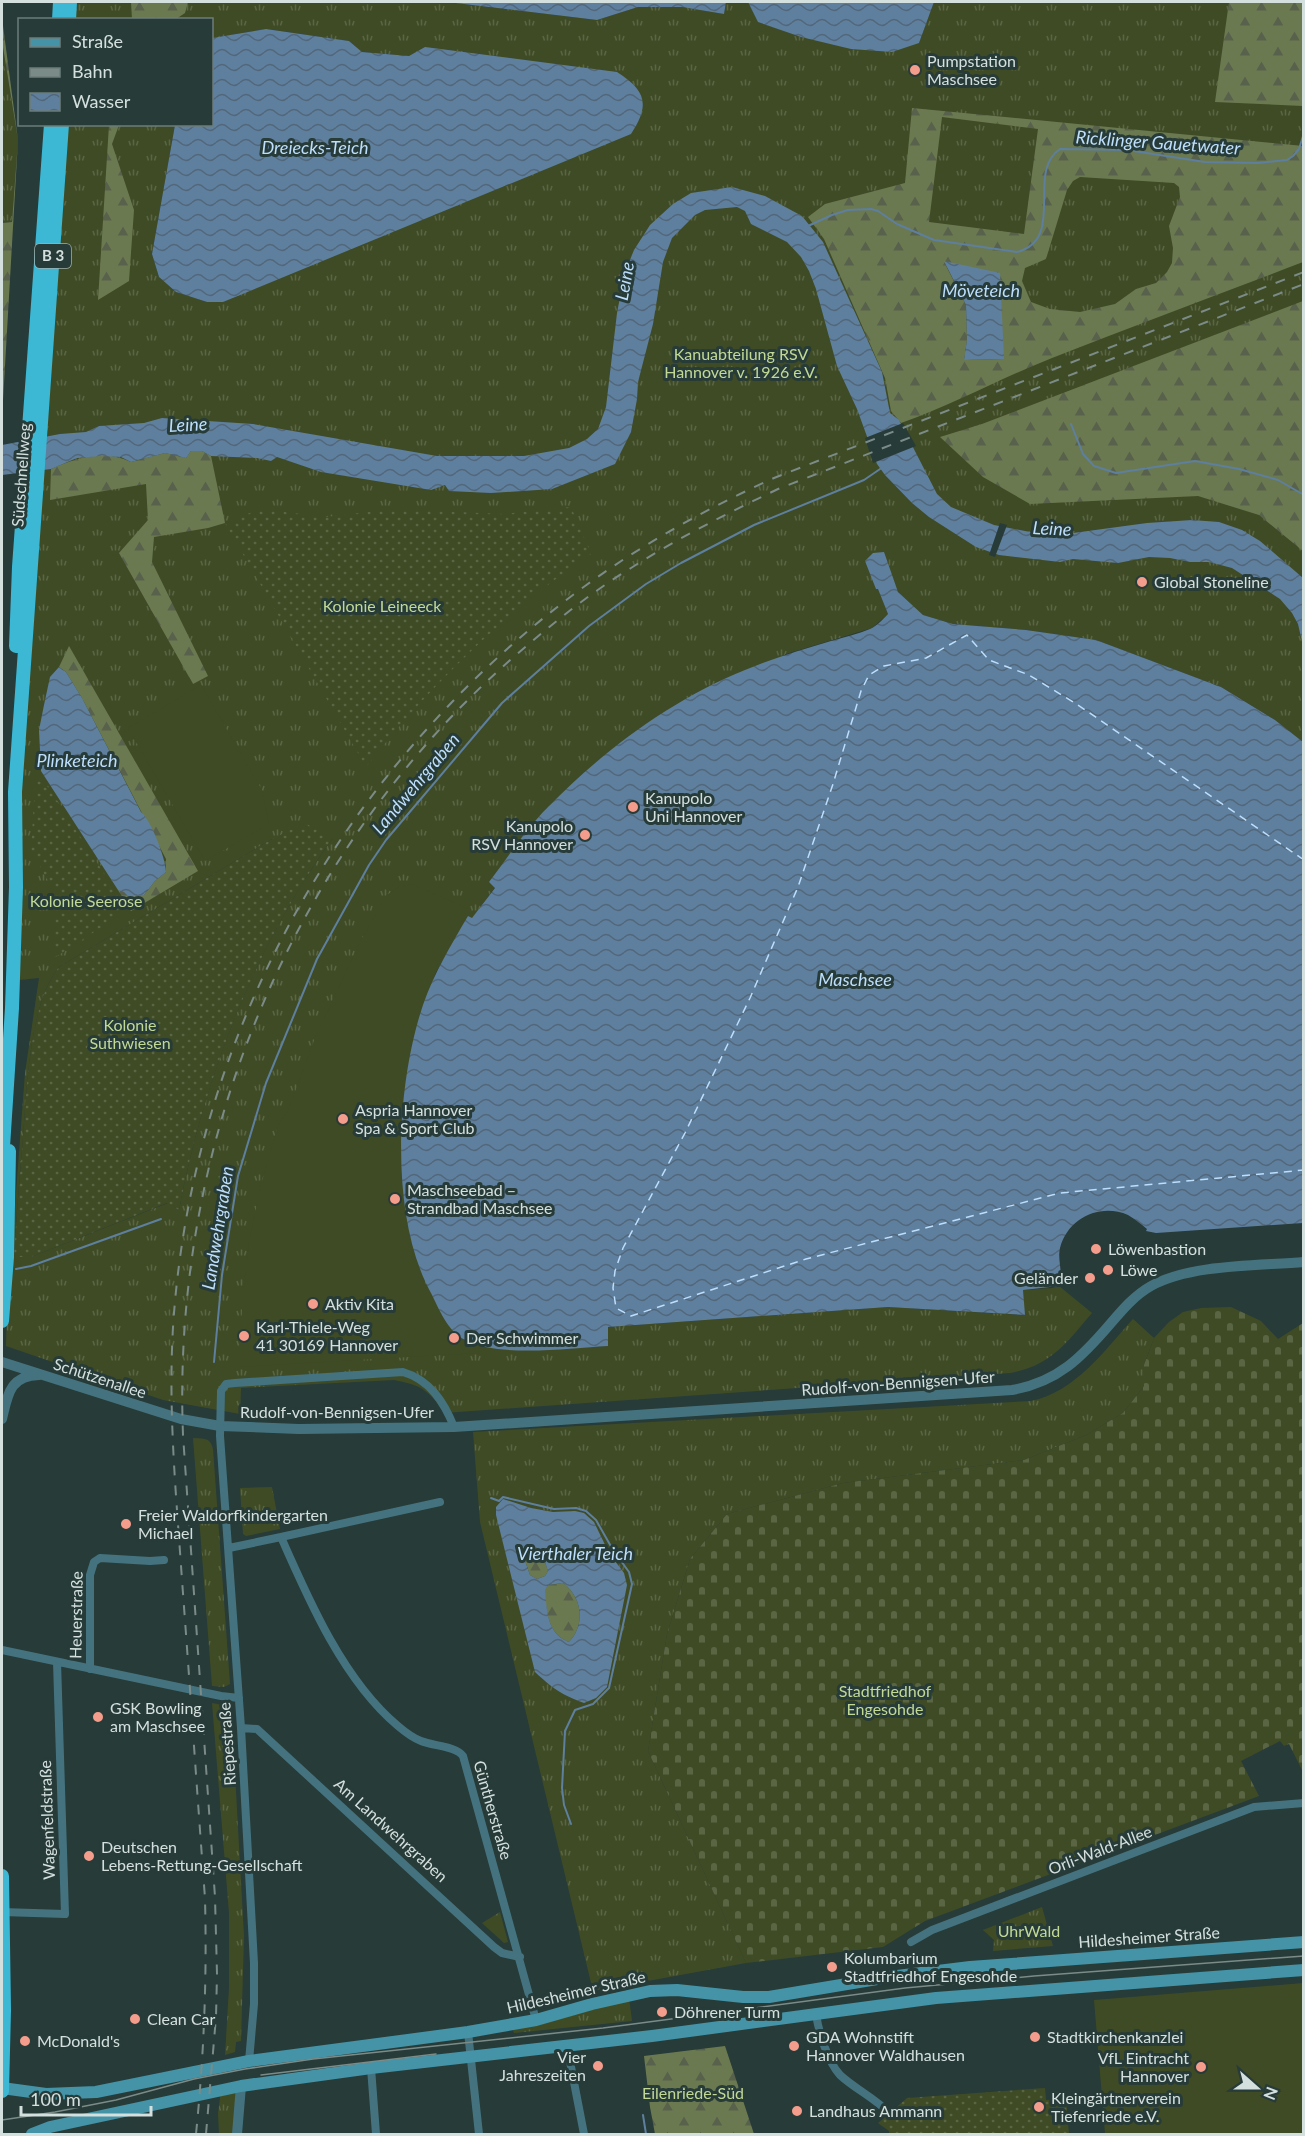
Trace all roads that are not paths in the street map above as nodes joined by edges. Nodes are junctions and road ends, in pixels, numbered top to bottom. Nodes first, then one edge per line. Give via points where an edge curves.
1 (60, 2) edge
2 (70, 2) edge
3 (59, 18) edge
4 (69, 18) edge
5 (51, 126) edge
6 (62, 126) edge
7 (37, 390) junction
8 (9, 978) junction
9 (2, 1064) edge
10 (7, 1083) junction
11 (2, 1162) edge
12 (1304, 1262) edge
13 (2, 1321) edge
14 (2, 1362) edge
15 (42, 1375) junction
16 (2, 1419) edge
17 (189, 1421) joint
18 (452, 1422) junction
19 (220, 1426) junction
20 (440, 1502) dead end
21 (281, 1537) junction
22 (229, 1548) junction
23 (164, 1560) dead end
24 (2, 1650) edge
25 (57, 1662) junction
26 (90, 1669) junction
27 (239, 1698) junction
28 (241, 1728) junction
29 (1304, 1803) edge
30 (2, 1876) edge
31 (2, 1912) edge
32 (911, 1942) dead end
33 (1304, 1942) edge
34 (520, 1957) junction
35 (1304, 1970) edge
36 (816, 2013) junction
37 (536, 2020) junction
38 (468, 2032) junction
39 (567, 2046) junction
40 (470, 2056) junction
41 (249, 2061) junction
42 (371, 2068) junction
43 (242, 2086) junction
44 (2, 2089) edge
45 (889, 2113) dead end
46 (32, 2134) edge
47 (237, 2134) edge
48 (376, 2134) edge
49 (479, 2134) edge
50 (584, 2134) edge

1 - 3 highway
2 - 4 highway
5 - 7 highway, Südschnellweg / B 3
6 - 7 highway, Südschnellweg / B 3
7 - 8 highway, Südschnellweg / B 3 via 9,791
8 - 9 highway, B 3
8 - 10 highway, B 3 via 12,1008
10 - 11 highway, B 3
10 - 13 highway via 7,1257
12 - 18 street, Rudolf-von-Bennigsen-Ufer via 1195,1271 1152,1286 1132,1300 1081,1356 1030,1387
14 - 15 street, Schützenallee
15 - 16 street via 16,1382 9,1391
15 - 17 street, Schützenallee
17 - 19 street, Rudolf-von-Bennigsen-Ufer
18 - 19 street, Rudolf-von-Bennigsen-Ufer via 299,1429
18 - 19 street, Rudolf-von-Bennigsen-Ufer via 429,1385 403,1372 226,1384 221,1390
19 - 22 street, Riepestraße
20 - 21 street
21 - 22 street
21 - 34 street, Güntherstraße via 310,1603 382,1713 417,1740 454,1749 463,1756
22 - 27 street, Riepestraße
23 - 26 street, Heuerstraße via 100,1558 94,1562 90,1575
24 - 25 street, Heuerstraße
25 - 26 street, Heuerstraße
25 - 31 street, Wagenfeldstraße via 65,1914
26 - 27 street, Heuerstraße
27 - 28 street, Riepestraße
28 - 34 street, Am Landwehrgraben via 257,1729 494,1947
28 - 41 street, Riepestraße via 254,1963
29 - 32 street, Orli-Wald-Allee via 1254,1807 932,1930
30 - 44 highway, bridge
33 - 37 main road, Hildesheimer Straße via 970,1967 769,1997 650,1991
34 - 37 street, Güntherstraße
35 - 36 main road via 947,1997
36 - 39 main road
36 - 45 street via 820,2034 835,2068
37 - 38 main road, Hildesheimer Straße
38 - 40 street
38 - 41 main road, Hildesheimer Straße
39 - 40 main road
39 - 50 street
40 - 42 main road
40 - 49 street
41 - 44 main road, Hildesheimer Straße via 96,2092 46,2094
42 - 43 main road
42 - 48 street
43 - 46 main road via 98,2115
43 - 47 street

